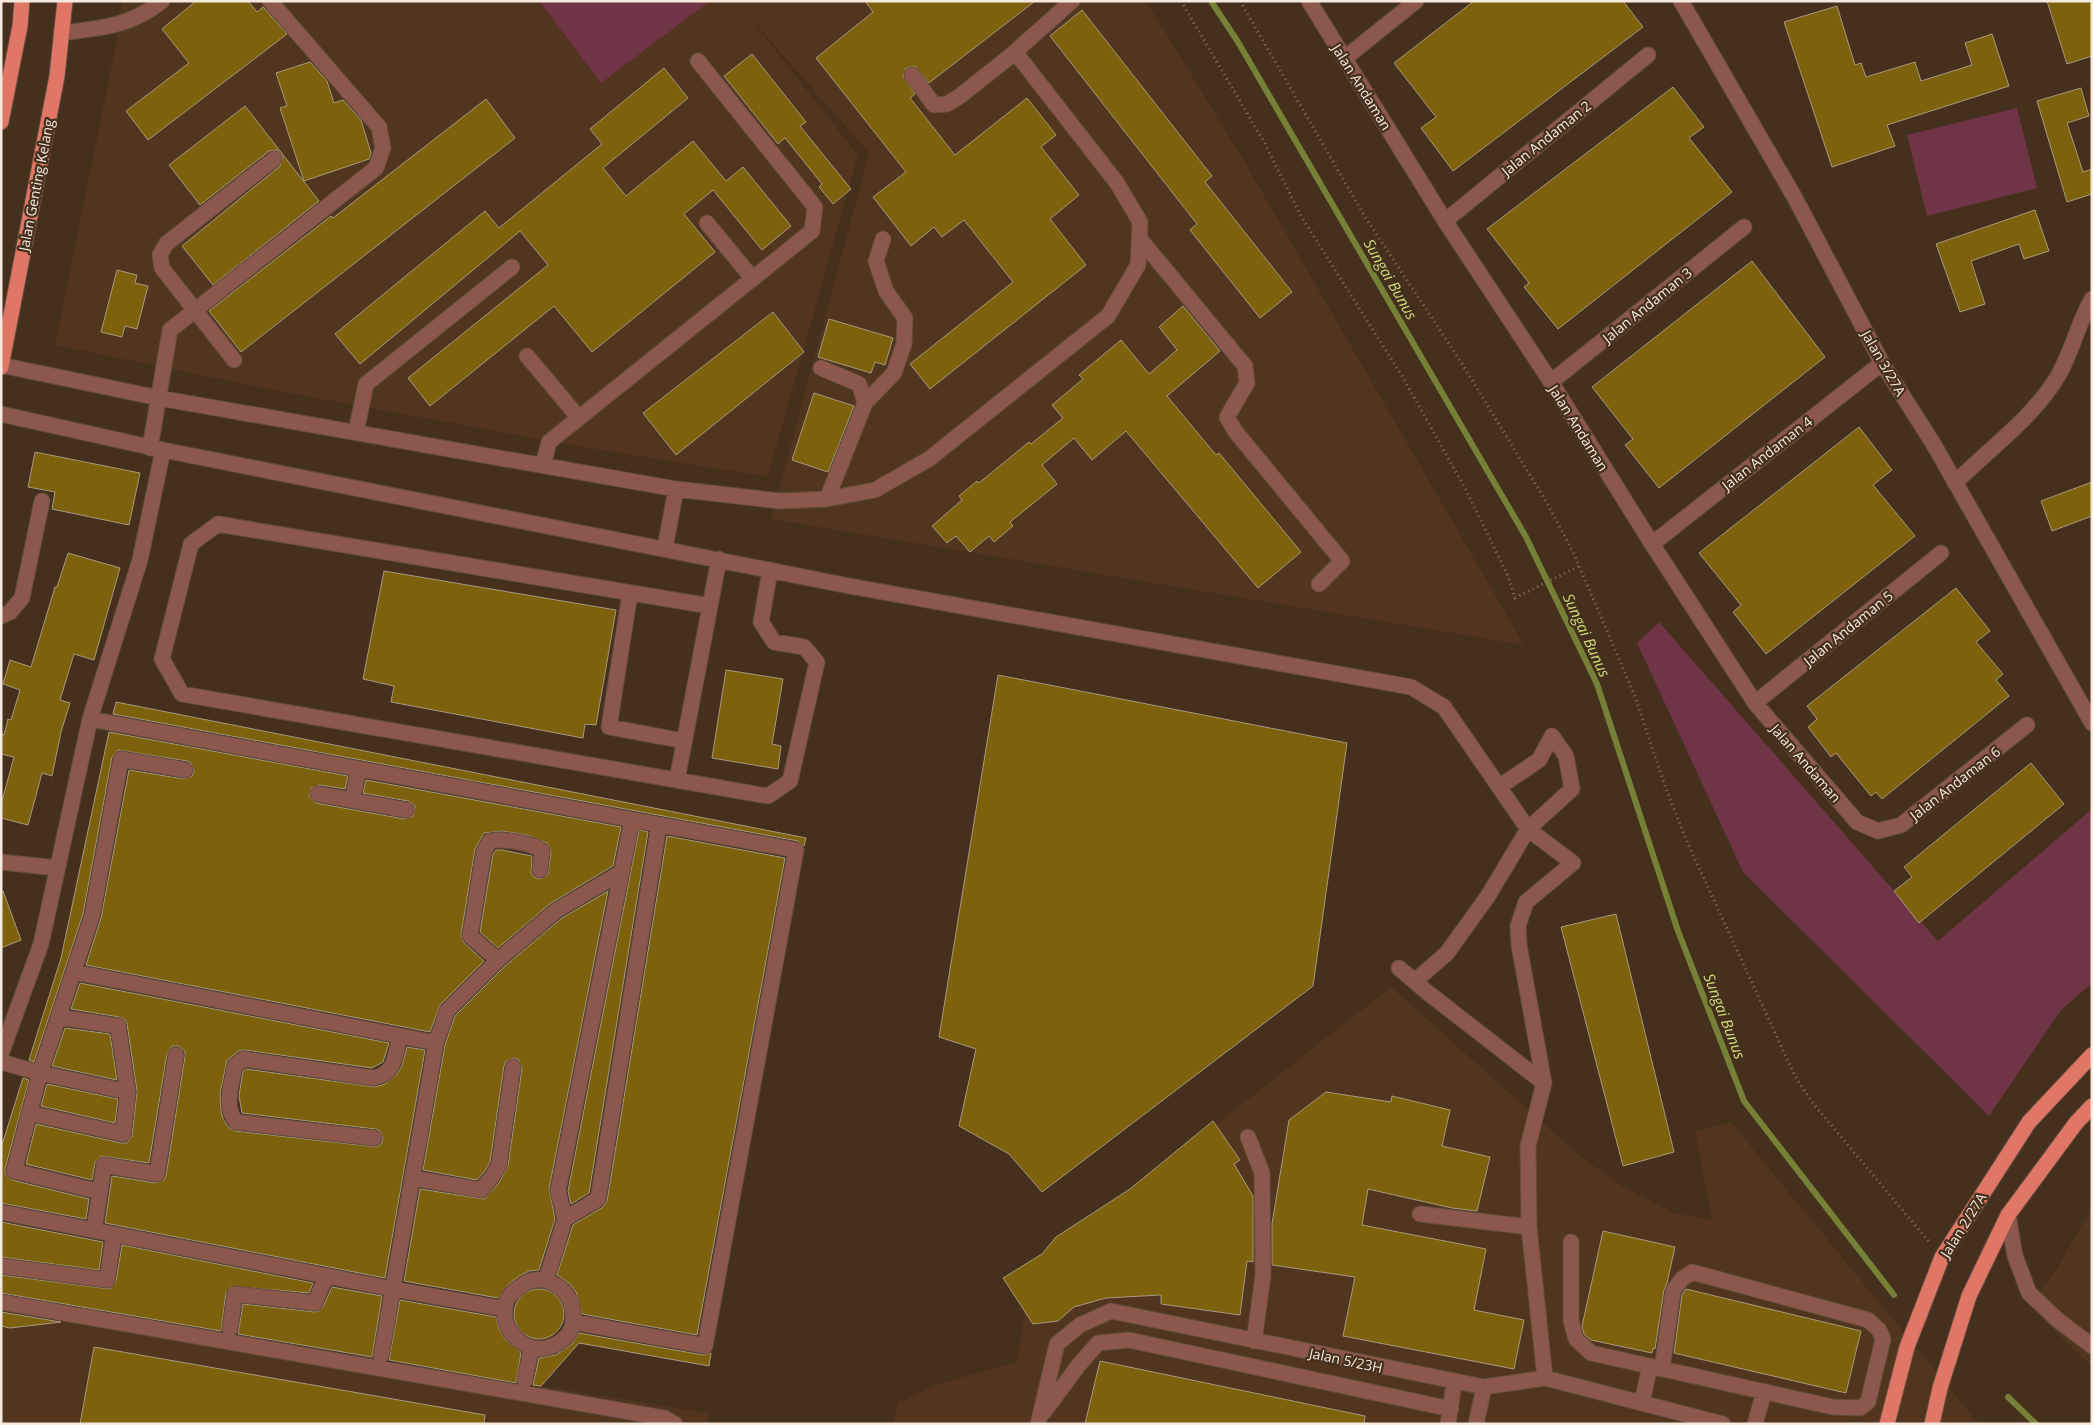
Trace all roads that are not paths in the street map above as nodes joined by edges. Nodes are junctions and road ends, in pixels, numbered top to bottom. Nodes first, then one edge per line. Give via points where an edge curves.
1 (22, 1) edge
2 (64, 1) edge
3 (162, 1) edge
4 (270, 1) edge
5 (1072, 1) edge
6 (1309, 1) edge
7 (1416, 1) edge
8 (1681, 1) edge
9 (61, 33) junction
10 (1015, 52) junction
11 (1648, 55) dead end
12 (1344, 58) junction
13 (698, 61) dead end
14 (912, 75) dead end
15 (1, 122) edge
16 (274, 159) dead end
17 (1444, 221) junction
18 (707, 224) dead end
19 (1744, 227) dead end
20 (882, 239) dead end
21 (1140, 239) junction
22 (512, 267) dead end
23 (752, 279) junction
24 (2092, 299) edge
25 (195, 310) junction
26 (527, 356) dead end
27 (234, 360) dead end
28 (1882, 363) junction
29 (1, 366) edge
30 (821, 368) dead end
31 (1551, 382) junction
32 (159, 398) junction
33 (865, 403) junction
34 (1, 414) edge
35 (579, 418) junction
36 (356, 432) junction
37 (156, 449) junction
38 (543, 465) junction
39 (1954, 483) junction
40 (676, 489) junction
41 (827, 499) junction
42 (42, 501) dead end
43 (1652, 544) junction
44 (665, 548) junction
45 (1941, 553) dead end
46 (719, 559) junction
47 (770, 570) junction
48 (1319, 584) dead end
49 (630, 593) junction
50 (710, 606) junction
51 (1, 616) edge
52 (1755, 704) junction
53 (90, 719) junction
54 (2092, 723) edge
55 (2027, 725) dead end
56 (684, 741) junction
57 (359, 769) junction
58 (186, 770) dead end
59 (677, 780) junction
60 (1499, 787) junction
61 (318, 794) dead end
62 (352, 800) junction
63 (406, 810) dead end
64 (632, 820) junction
65 (660, 825) junction
66 (1528, 829) junction
67 (1878, 831) joint
68 (1, 862) edge
69 (57, 868) junction
70 (540, 870) dead end
71 (622, 872) junction
72 (498, 960) junction
73 (1399, 968) dead end
74 (74, 972) junction
75 (1415, 982) junction
76 (58, 1017) junction
77 (400, 1036) junction
78 (436, 1043) junction
79 (1, 1054) edge
80 (2092, 1055) edge
81 (176, 1056) dead end
82 (1, 1062) edge
83 (513, 1067) dead end
84 (40, 1073) junction
85 (1544, 1083) junction
86 (128, 1092) junction
87 (2092, 1106) edge
88 (29, 1112) junction
89 (1248, 1137) dead end
90 (374, 1138) dead end
91 (412, 1178) junction
92 (100, 1192) junction
93 (1, 1212) edge
94 (1420, 1214) dead end
95 (2008, 1215) junction
96 (565, 1219) junction
97 (1528, 1228) junction
98 (94, 1230) junction
99 (114, 1234) junction
100 (1571, 1242) dead end
101 (1, 1266) edge
102 (326, 1276) junction
103 (546, 1280) junction
104 (393, 1289) junction
105 (1, 1302) edge
106 (505, 1309) junction
107 (574, 1322) junction
108 (230, 1329) dead end
109 (1254, 1341) junction
110 (2092, 1346) edge
111 (531, 1349) junction
112 (381, 1356) dead end
113 (1656, 1368) junction
114 (1545, 1378) junction
115 (525, 1380) dead end
116 (1454, 1383) junction
117 (1484, 1387) junction
118 (1764, 1392) junction
119 (1642, 1402) junction
120 (1449, 1416) edge
121 (1038, 1421) edge
122 (675, 1424) edge
123 (1476, 1424) edge
124 (1723, 1424) edge
125 (1755, 1424) edge
126 (1887, 1424) edge
127 (1932, 1424) edge

1 - 15 main road
2 - 9 main road, Jalan Genting Kelang
3 - 9 street via 119,26
4 - 25 street via 379,127 383,148 376,168
5 - 10 street
6 - 12 street, Jalan Andaman
7 - 12 street
8 - 28 street, Jalan 3/27A via 1795,198
9 - 29 main road, Jalan Genting Kelang via 57,76
10 - 14 street via 947,104 934,105
10 - 21 street via 1117,183 1140,222
11 - 17 street, Jalan Andaman 2
12 - 17 street, Jalan Andaman
13 - 23 street via 815,206 812,231
16 - 25 street via 166,244 160,255 162,268
17 - 31 street, Jalan Andaman
18 - 23 street
19 - 31 street, Jalan Andaman 3
20 - 33 street via 876,261 886,291 905,318 904,344 894,373
21 - 41 street via 1138,266 1108,316 929,458 875,490
21 - 48 street via 1245,366 1247,383 1227,417 1342,562
22 - 36 street via 366,384
23 - 35 street
24 - 39 street via 2058,376 2022,422
25 - 27 street
25 - 32 street via 170,330
26 - 35 street
28 - 39 street, Jalan 3/27A
28 - 43 street, Jalan Andaman 4
29 - 32 street
30 - 33 street via 859,384
31 - 43 street, Jalan Andaman
32 - 36 street
32 - 37 street
33 - 41 street
34 - 37 street
35 - 38 street via 549,442
36 - 38 street
37 - 44 street
37 - 53 street via 140,560
38 - 40 street
39 - 54 street, Jalan 3/27A
40 - 41 street via 780,501
40 - 44 street
42 - 51 street via 22,598 10,612
43 - 52 street, Jalan Andaman
44 - 46 street
45 - 52 street, Jalan Andaman 5
46 - 47 street
46 - 50 street
47 - 59 street via 761,622 774,642 804,648 817,662 790,781 768,796
47 - 60 street via 1411,687 1444,707
49 - 50 street
49 - 56 street via 609,727
49 - 59 street via 218,524 191,544 162,659 182,694
50 - 56 street
52 - 67 street, Jalan Andaman via 1857,822
53 - 57 street
53 - 69 street
55 - 67 street, Jalan Andaman 6 via 1901,825
56 - 59 street
57 - 62 street
57 - 64 street
58 - 74 street via 121,759 92,916
60 - 66 street
60 - 66 street via 1539,760 1552,736 1566,756 1572,789
61 - 62 street
62 - 63 street
64 - 65 street
64 - 71 street
65 - 96 street via 598,1199
65 - 107 street via 796,850 705,1346
66 - 75 street via 1488,896 1447,953
66 - 85 street via 1573,863 1526,902 1518,926
68 - 69 street
69 - 79 street via 41,944
70 - 72 street via 542,851 537,846 498,839 490,841 484,851 470,936
71 - 72 street via 557,910
71 - 96 street via 558,1191
72 - 78 street via 447,1011
73 - 75 street
74 - 76 street
74 - 77 street
75 - 85 street
76 - 84 street
76 - 86 street via 118,1026
77 - 78 street
77 - 90 street via 391,1070 384,1076 373,1078 244,1059 235,1065 228,1108 236,1122
78 - 91 street
80 - 126 main road, Jalan 2/27A via 2029,1122 1942,1257 1907,1347
81 - 92 street via 157,1174 104,1165
82 - 84 street
83 - 91 street via 499,1164 481,1190
84 - 86 street
84 - 88 street
85 - 97 street via 1528,1146
86 - 88 street via 123,1134
87 - 95 main road
88 - 92 street via 14,1171
89 - 109 street via 1262,1173 1264,1276
91 - 104 street
92 - 98 street
93 - 98 street
94 - 97 street
95 - 110 street via 2015,1256 2029,1293
95 - 127 main road via 1968,1296
96 - 103 street
97 - 114 street
98 - 99 street
99 - 101 street via 106,1280
99 - 102 street
100 - 113 street via 1572,1321 1576,1339 1591,1353
102 - 104 street
102 - 108 street via 315,1303 235,1294
103 - 106 street via 529,1281 512,1292
103 - 107 street via 561,1288 572,1304
104 - 106 street
104 - 112 street
105 - 122 street via 664,1418
106 - 111 street via 507,1326 518,1341
107 - 111 street via 565,1337 548,1348
109 - 116 street, Jalan 5/23H
109 - 121 street, Jalan 5/23H via 1111,1311 1080,1325 1057,1344
111 - 115 street
113 - 118 street
113 - 118 street via 1673,1291 1692,1272 1868,1320 1879,1330 1883,1339 1868,1402 1860,1408 1833,1407
113 - 119 street
114 - 117 street, Jalan 5/23H
114 - 119 street, Jalan 5/23H
116 - 117 street, Jalan 5/23H
116 - 120 street
117 - 123 street
118 - 125 street
119 - 124 street, Jalan 5/23H
120 - 121 street via 1129,1340 1098,1343

